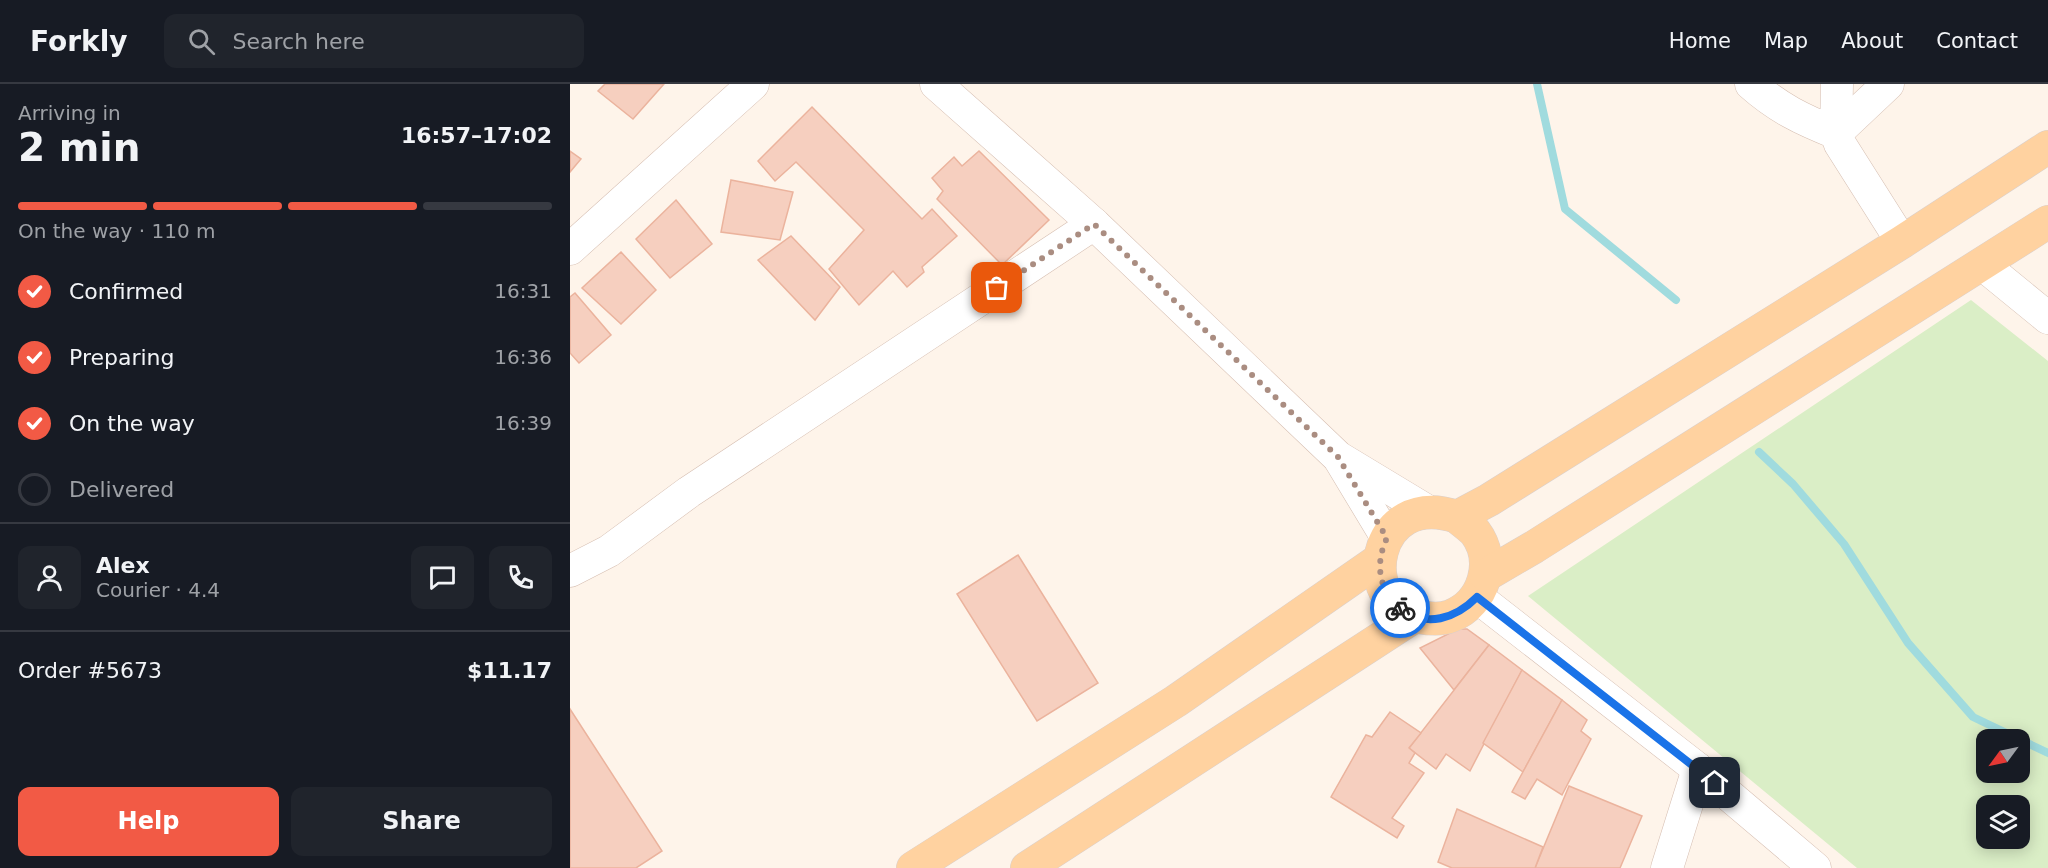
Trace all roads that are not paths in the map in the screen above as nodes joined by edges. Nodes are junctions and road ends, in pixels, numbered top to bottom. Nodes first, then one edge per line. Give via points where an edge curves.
1 (753, 84) edge
2 (937, 84) edge
3 (1751, 84) edge
4 (1837, 84) edge
5 (1888, 84) edge
6 (1836, 133) junction
7 (2048, 147) edge
8 (2048, 222) edge
9 (1094, 224) junction
10 (1902, 242) junction
11 (570, 249) edge
12 (1982, 264) junction
13 (2048, 318) edge
14 (1338, 457) junction
15 (1443, 515) junction
16 (1383, 549) junction
17 (570, 571) edge
18 (1481, 586) junction
19 (1415, 616) junction
20 (1698, 769) junction
21 (913, 868) edge
22 (1027, 868) edge
23 (1667, 868) edge
24 (1815, 868) edge

1 - 11 street
2 - 9 street
3 - 6 street via 1801,119
4 - 6 street
5 - 6 street
6 - 10 street
7 - 10 main road
8 - 12 main road
9 - 14 street
9 - 17 street via 689,492 609,550
10 - 15 main road via 1509,488
12 - 13 street
12 - 18 main road via 1534,547
14 - 15 street
14 - 16 street
15 - 16 main road via 1413,516 1398,524
15 - 18 main road via 1474,532 1485,552
16 - 19 main road via 1382,583 1404,611
16 - 21 main road via 1176,701
18 - 19 main road via 1464,609 1449,617 1432,620
18 - 20 street
19 - 22 main road
20 - 23 street
20 - 24 street

